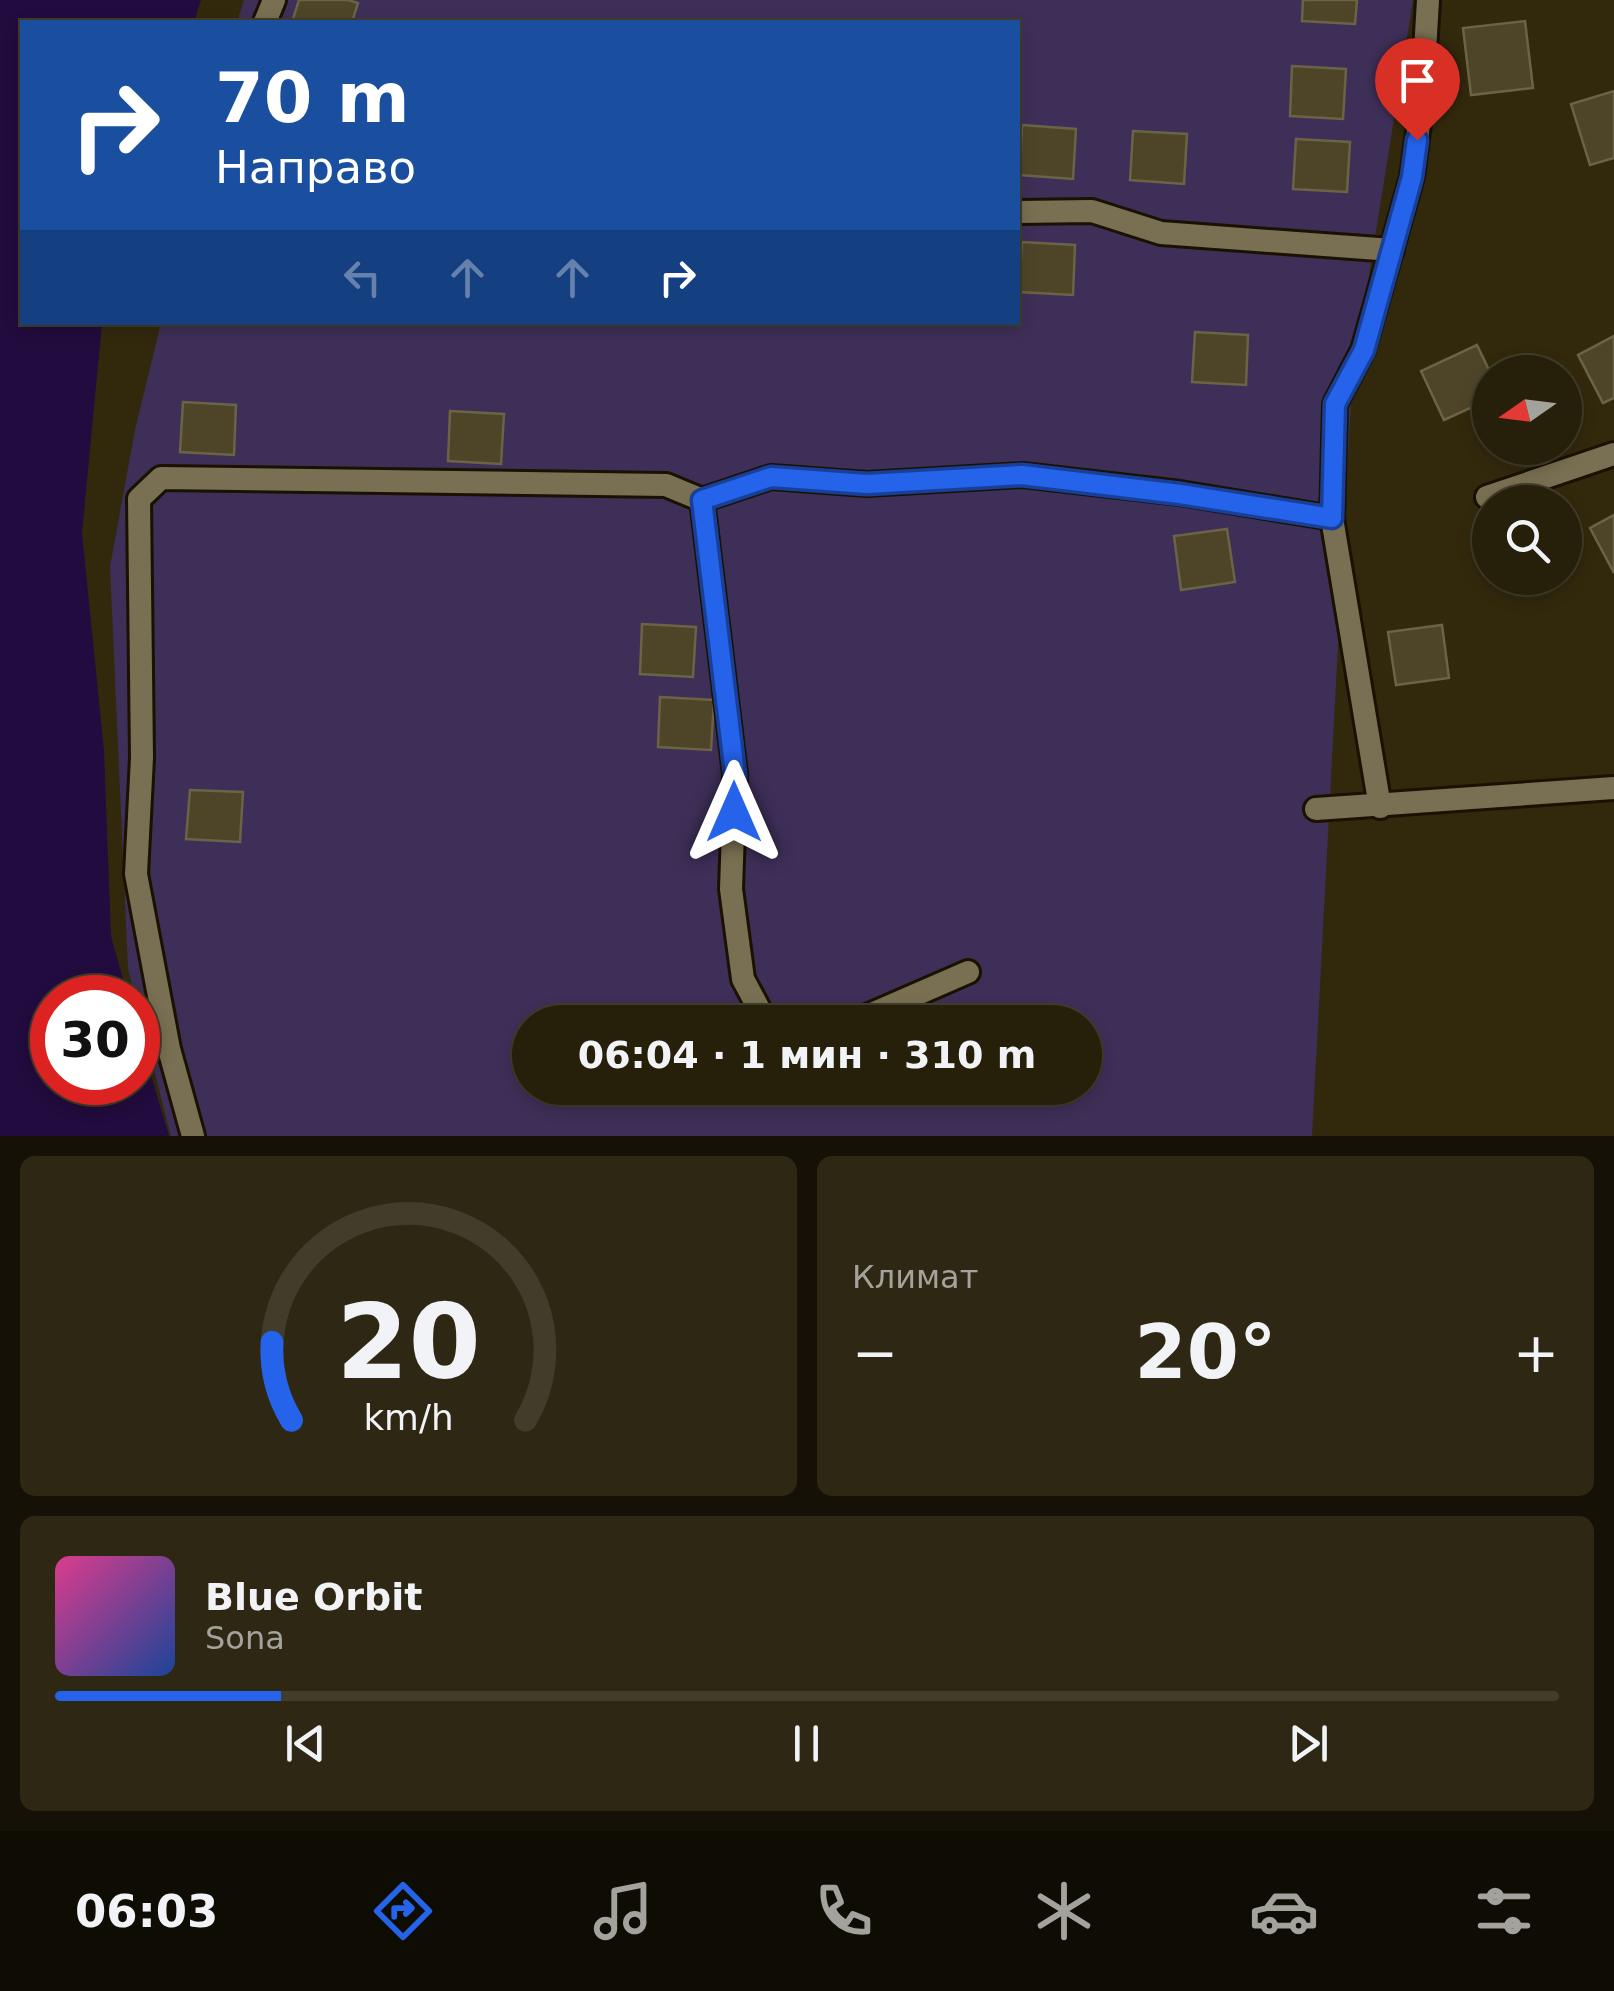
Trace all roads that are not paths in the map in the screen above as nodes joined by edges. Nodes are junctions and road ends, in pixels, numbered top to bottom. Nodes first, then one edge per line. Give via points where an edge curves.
1 (1428, 0) edge
2 (1020, 212) edge
3 (1392, 250) junction
4 (1614, 454) edge
5 (1523, 485) edge
6 (702, 500) junction
7 (1332, 518) junction
8 (1614, 788) edge
9 (1380, 806) junction
10 (1316, 809) dead end
11 (968, 972) dead end
12 (757, 1005) edge
13 (893, 1005) edge
14 (193, 1136) edge

1 - 3 street via 1412,177
2 - 3 street via 1092,211 1160,232
3 - 7 street via 1364,350 1335,404
4 - 5 street
6 - 7 street via 771,477 867,484 1022,475
6 - 12 street via 735,774 731,889 743,979
6 - 14 street via 666,486 161,478 140,498 136,874
7 - 9 street
8 - 9 street
9 - 10 street
11 - 13 street

